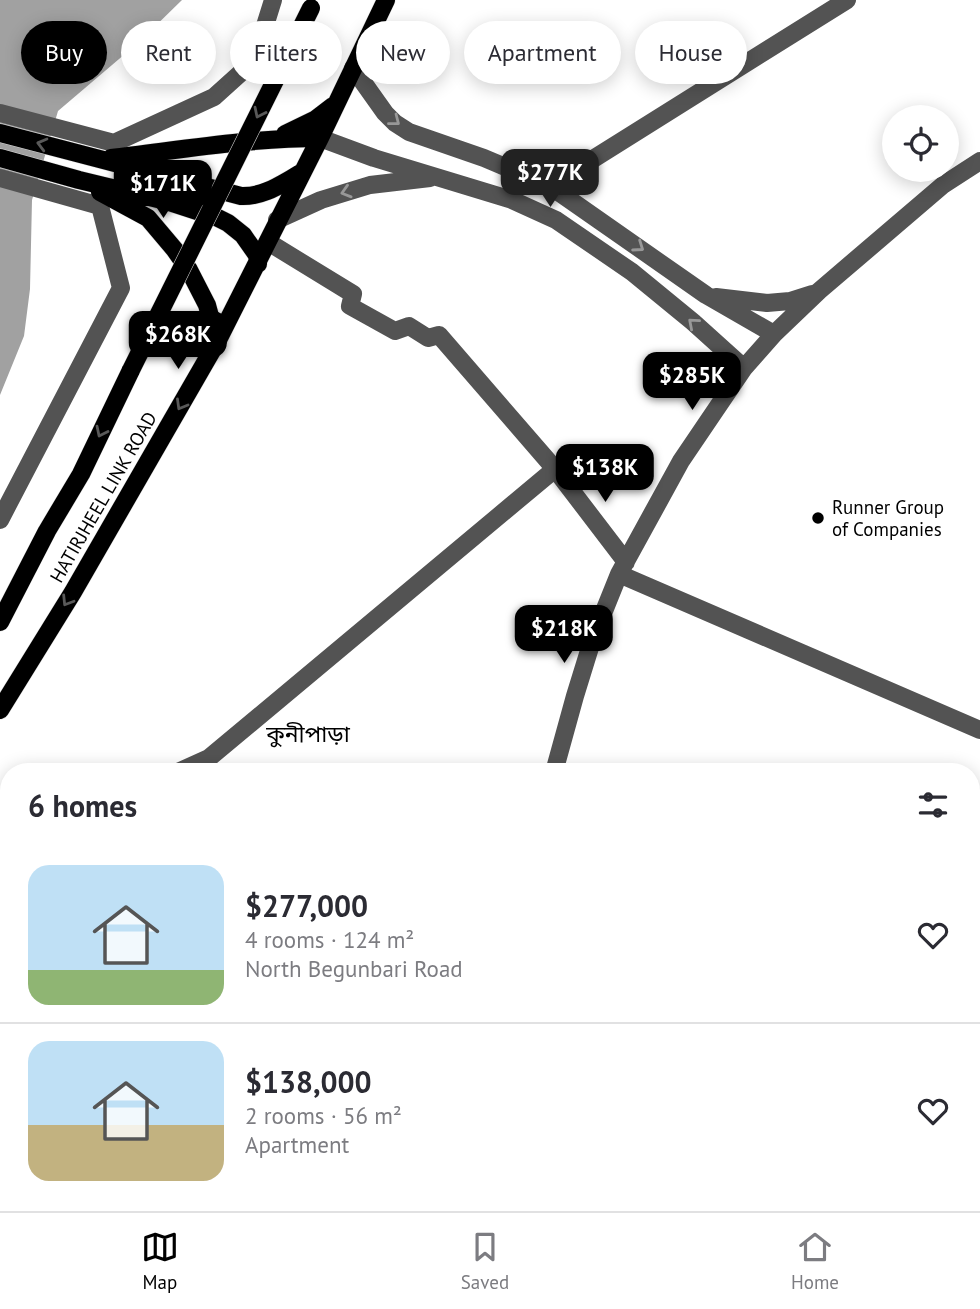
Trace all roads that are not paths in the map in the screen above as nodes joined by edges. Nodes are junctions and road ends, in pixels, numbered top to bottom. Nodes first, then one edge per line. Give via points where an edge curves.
1 (273, 0) edge
2 (386, 0) edge
3 (847, 0) edge
4 (314, 4) edge
5 (353, 68) junction
6 (336, 104) junction
7 (0, 113) edge
8 (0, 133) edge
9 (320, 138) junction
10 (271, 140) junction
11 (0, 158) edge
12 (93, 158) junction
13 (980, 161) edge
14 (302, 172) junction
15 (437, 177) junction
16 (0, 178) edge
17 (79, 180) junction
18 (550, 186) junction
19 (277, 220) junction
20 (268, 242) junction
21 (258, 264) junction
22 (819, 291) junction
23 (706, 295) junction
24 (774, 334) junction
25 (217, 342) junction
26 (744, 369) junction
27 (555, 469) junction
28 (0, 520) edge
29 (622, 568) junction
30 (0, 622) edge
31 (0, 710) edge
32 (980, 730) edge
33 (198, 763) edge
34 (556, 763) edge

1 - 7 street via 254,61 214,97 114,143
2 - 5 main road, HATIRJHEEL LINK ROAD
3 - 18 street
4 -> 30 main road, HATIRJHEEL LINK ROAD, bridge via 81,474
5 - 6 main road, HATIRJHEEL LINK ROAD
5 -> 18 street via 384,113 409,132
6 - 9 main road, HATIRJHEEL LINK ROAD
6 - 10 main road
12 -> 8 main road
9 - 10 main road
9 - 14 main road, HATIRJHEEL LINK ROAD
9 - 15 street
10 - 12 main road
11 - 17 main road
12 - 14 main road via 253,197
13 - 22 street via 943,185
14 - 19 main road, HATIRJHEEL LINK ROAD
15 -> 19 street via 370,185
26 -> 15 street via 632,272 556,220 512,200
16 - 28 street via 100,206 121,288
17 - 21 main road via 218,218 243,235
17 - 25 main road via 148,218 189,270 207,305
18 -> 23 street
19 - 20 main road, HATIRJHEEL LINK ROAD
20 - 21 main road, HATIRJHEEL LINK ROAD
20 - 27 street via 353,295 350,306 395,331 409,326 428,338 439,335
21 - 25 main road, HATIRJHEEL LINK ROAD
22 - 23 street via 767,303
22 - 24 street
23 - 24 street
24 - 26 street
25 -> 31 main road, HATIRJHEEL LINK ROAD
26 - 29 street via 681,461
27 - 29 street
27 - 33 street
29 - 32 street
29 - 34 street via 592,641

